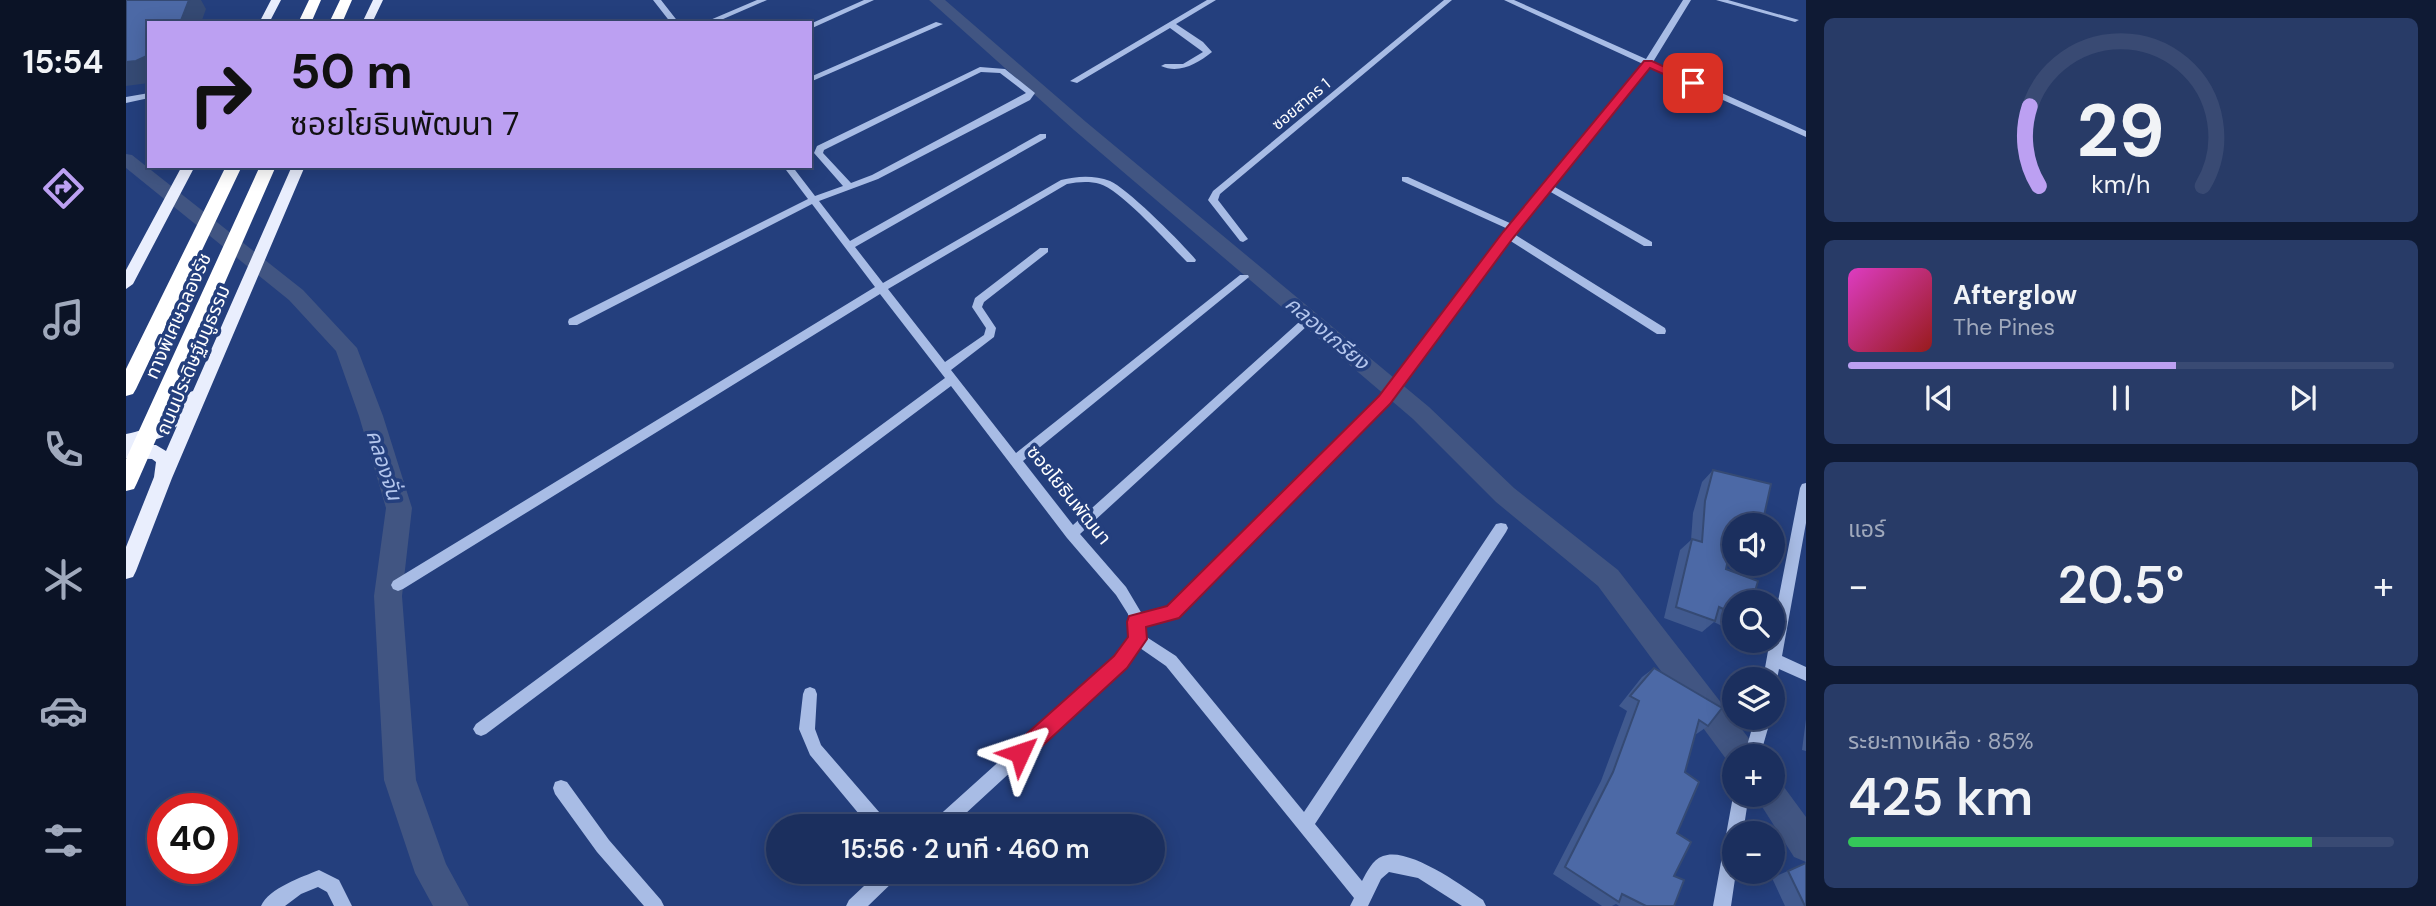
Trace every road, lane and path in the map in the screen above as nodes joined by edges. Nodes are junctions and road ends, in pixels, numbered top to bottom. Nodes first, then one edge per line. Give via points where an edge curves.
1 (276, 0) edge
2 (316, 0) edge
3 (346, 0) edge
4 (378, 0) edge
5 (657, 0) edge
6 (763, 0) edge
7 (870, 0) edge
8 (1212, 0) edge
9 (1448, 0) edge
10 (1508, 0) edge
11 (1687, 0) edge
12 (1720, 0) edge
13 (1795, 20) dead end
14 (265, 21) edge
15 (305, 21) edge
16 (336, 21) edge
17 (368, 21) edge
18 (673, 21) edge
19 (712, 21) edge
20 (939, 24) dead end
21 (1171, 24) junction
22 (812, 26) edge
23 (1648, 63) junction
24 (1165, 66) dead end
25 (812, 79) edge
26 (1074, 81) dead end
27 (147, 95) edge
28 (126, 100) edge
29 (1806, 134) edge
30 (1044, 136) dead end
31 (188, 168) edge
32 (233, 168) edge
33 (267, 168) edge
34 (298, 168) edge
35 (789, 168) edge
36 (1405, 179) dead end
37 (848, 185) junction
38 (1549, 187) junction
39 (813, 200) junction
40 (1511, 232) junction
41 (1243, 240) dead end
42 (1648, 244) dead end
43 (849, 246) junction
44 (1044, 250) dead end
45 (1191, 260) dead end
46 (1244, 277) dead end
47 (126, 284) edge
48 (882, 288) junction
49 (573, 322) dead end
50 (1302, 327) dead end
51 (1661, 331) dead end
52 (948, 374) junction
53 (210, 375) junction
54 (126, 389) edge
55 (126, 442) edge
56 (126, 452) edge
57 (1016, 461) junction
58 (163, 478) junction
59 (126, 483) edge
60 (1806, 488) edge
61 (1803, 524) edge
62 (1501, 528) dead end
63 (1072, 534) junction
64 (126, 571) edge
65 (398, 585) dead end
66 (1136, 622) junction
67 (1138, 639) junction
68 (1774, 660) junction
69 (1773, 667) edge
70 (1806, 674) edge
71 (810, 694) dead end
72 (481, 729) dead end
73 (561, 788) dead end
74 (870, 814) edge
75 (953, 814) edge
76 (1305, 825) junction
77 (878, 884) edge
78 (1726, 884) edge
79 (1361, 901) edge
80 (270, 906) edge
81 (343, 906) edge
82 (655, 906) edge
83 (855, 906) edge
84 (1477, 906) edge
85 (1722, 906) edge

1 - 14 main road
2 - 15 highway
3 - 16 highway
4 - 17 main road
5 - 18 street
6 - 19 street
7 - 22 street
8 - 21 street
9 - 41 street, ซอยสาคร 1 via 1216,193 1213,200
10 - 23 street
11 - 23 street
12 - 13 street
20 - 25 street
21 - 24 street via 1208,52 1185,66
21 - 26 street
23 - 29 street
23 - 38 street
27 - 28 street
30 - 43 street
31 - 47 main road
32 - 54 highway, ทางพิเศษฉลองรัช
33 - 59 highway, ทางพิเศษฉลองรัช
34 - 53 main road, ถนนประดิษฐ์มนูธรรม
35 - 39 street, ซอยโยธินพัฒนา
36 - 40 street
37 - 37 street via 875,177 1031,93 1002,71 979,69 820,148 818,153
37 - 39 street
38 - 40 street
38 - 42 street
39 - 43 street, ซอยโยธินพัฒนา
39 - 49 street
40 - 51 street
40 - 66 street via 1385,400 1173,612
43 - 48 street, ซอยโยธินพัฒนา
44 - 52 street via 979,300 977,307 991,328 989,337
45 - 48 street via 1118,189 1107,181 1085,177 1063,181
46 - 57 street
48 - 52 street, ซอยโยธินพัฒนา
48 - 65 street
50 - 63 street
52 - 57 street, ซอยโยธินพัฒนา
52 - 72 street
53 - 55 main road via 172,425
53 - 58 main road, ถนนประดิษฐ์มนูธรรม
56 - 58 main road via 156,452 165,460
57 - 63 street, ซอยโยธินพัฒนา
58 - 64 main road, ถนนประดิษฐ์มนูธรรม
60 - 61 street
61 - 68 street
62 - 76 street
63 - 66 street, ซอยโยธินพัฒนา via 1121,591
66 - 67 street, ซอยโยธินพัฒนา
67 - 75 street via 1120,662
67 - 76 street via 1171,661
68 - 69 street
68 - 70 street
71 - 74 street via 807,729 815,750
73 - 82 street
76 - 79 street
77 - 83 street
78 - 85 street
79 - 84 street via 1386,863 1401,863 1418,868
80 - 81 street via 319,878 332,886

